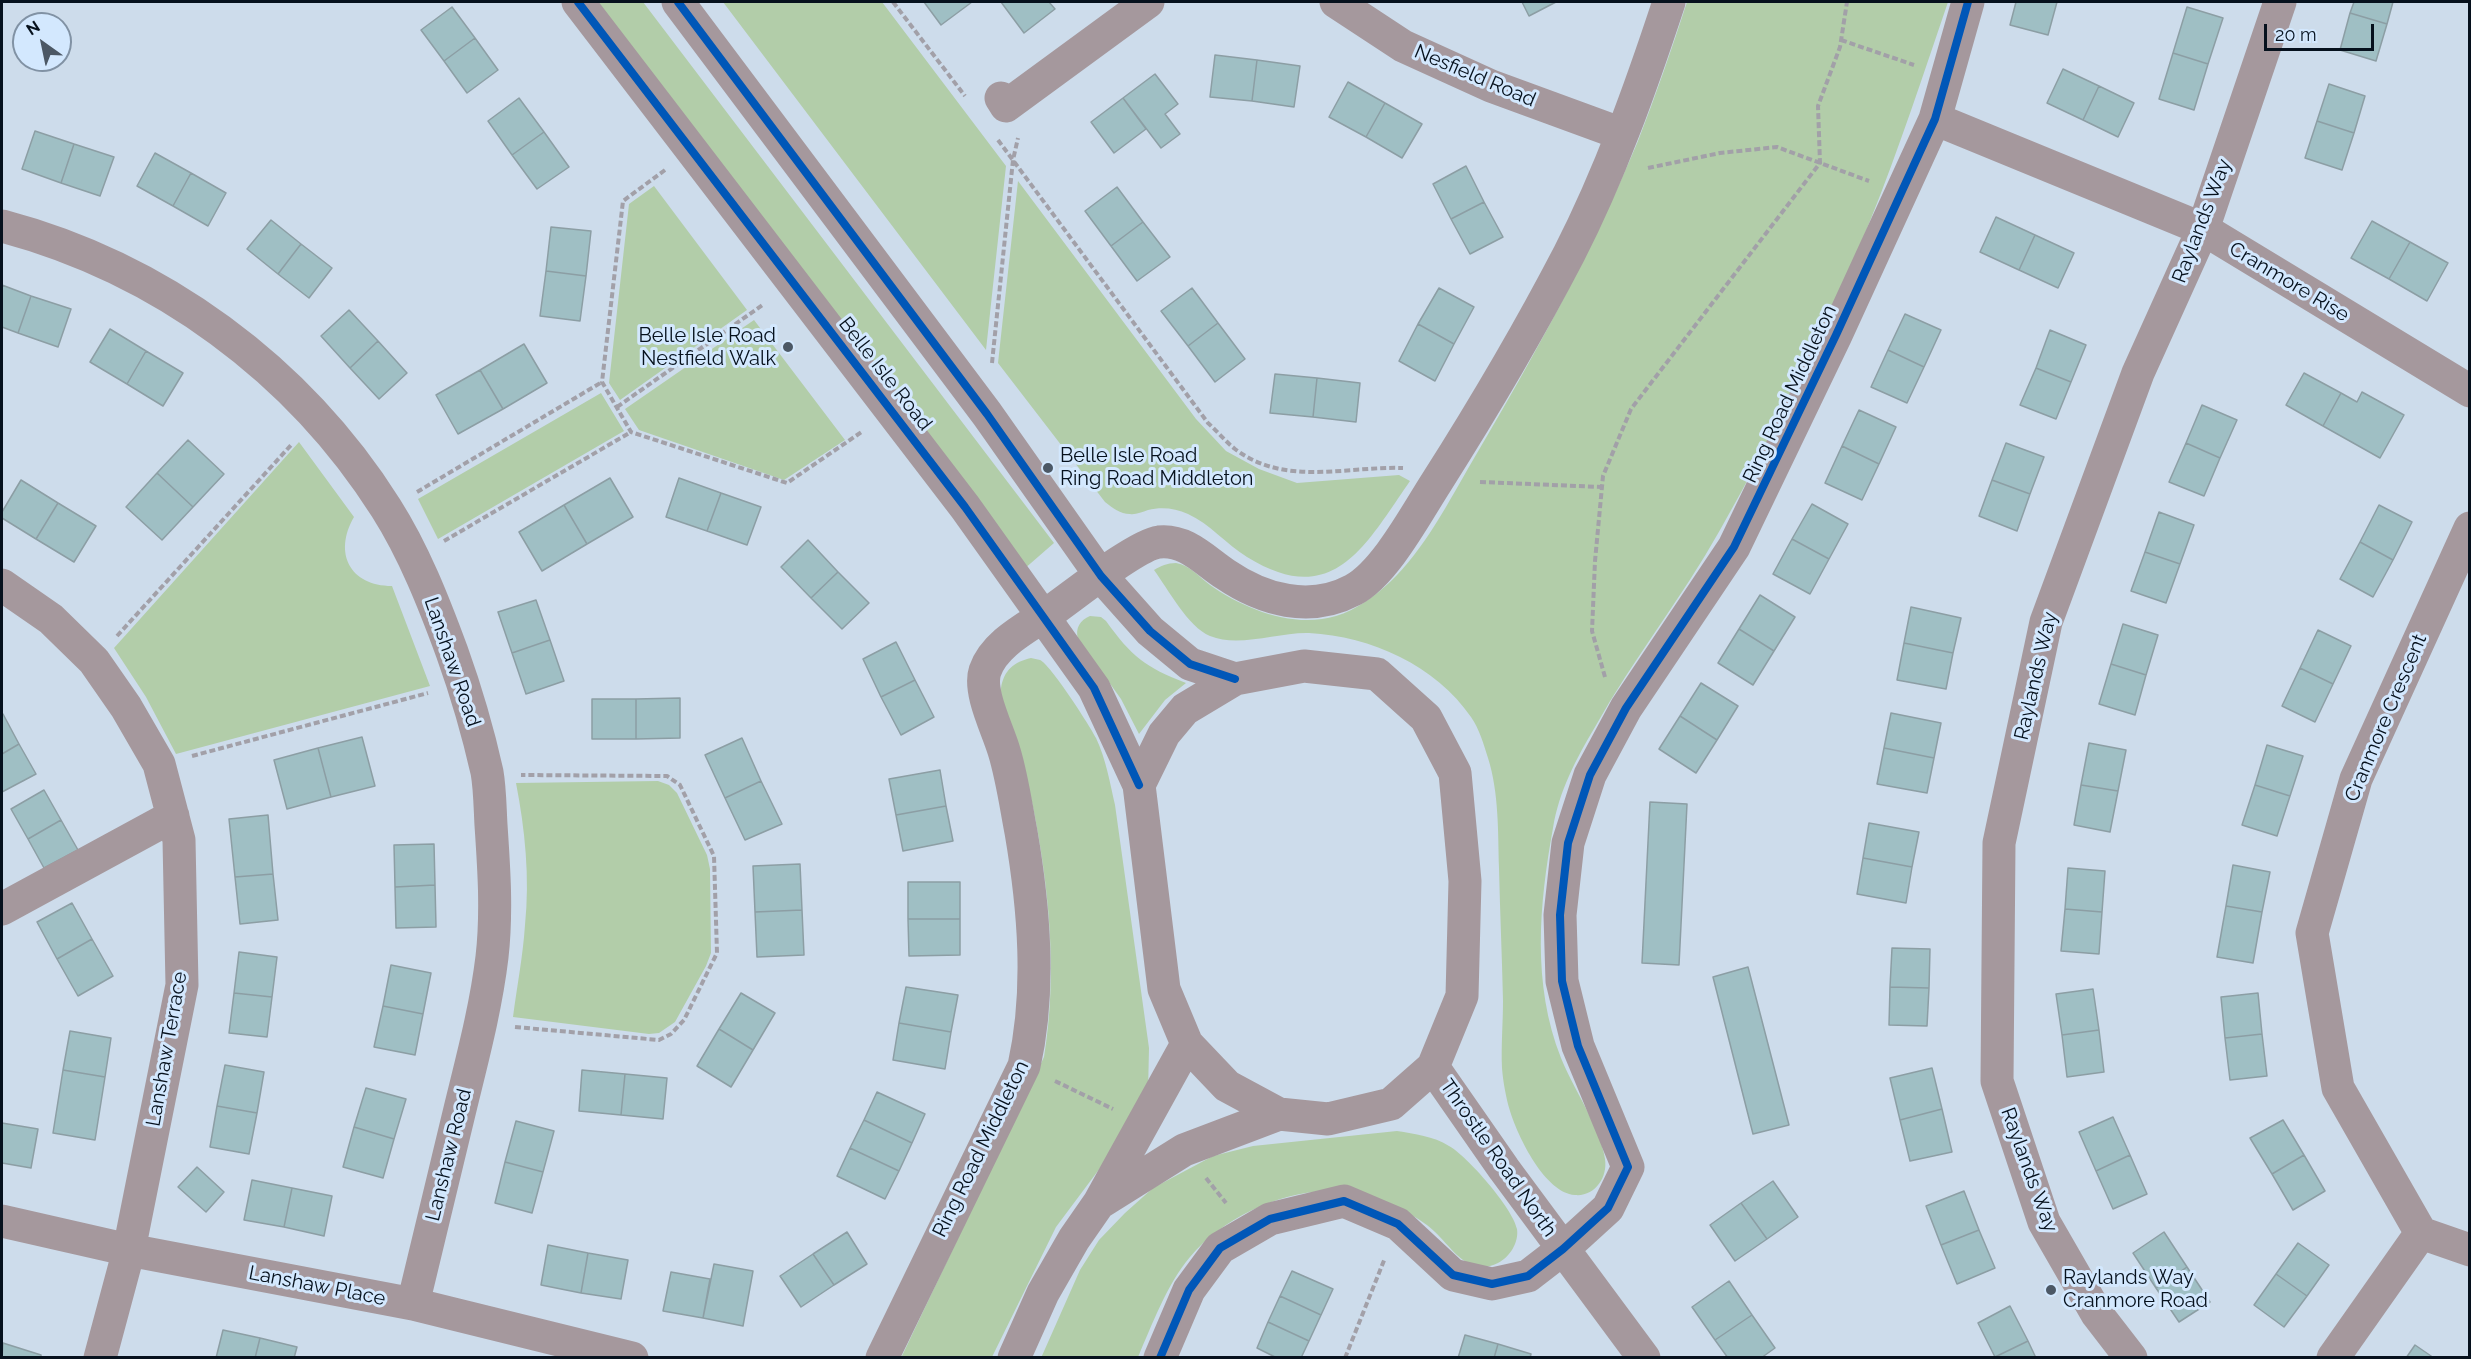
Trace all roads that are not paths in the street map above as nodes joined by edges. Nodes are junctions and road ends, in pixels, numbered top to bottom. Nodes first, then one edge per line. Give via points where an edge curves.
1 (578, 2) edge
2 (678, 2) edge
3 (1148, 2) edge
4 (1336, 2) edge
5 (1669, 2) edge
6 (1968, 2) edge
7 (2280, 2) edge
8 (1016, 93) road end
9 (1935, 119) junction
10 (1622, 134) junction
11 (2, 226) edge
12 (2203, 229) junction
13 (2469, 391) edge
14 (2469, 528) edge
15 (1101, 576) junction
16 (2, 585) edge
17 (1043, 617) junction
18 (1235, 679) junction
19 (1590, 775) joint
20 (1139, 784) junction
21 (173, 816) junction
22 (2, 909) edge
23 (1187, 1044) junction
24 (1433, 1067) junction
25 (1279, 1114) junction
26 (1099, 1203) junction
27 (2, 1221) edge
28 (2421, 1233) junction
29 (129, 1250) junction
30 (1563, 1250) junction
31 (2469, 1250) edge
32 (413, 1304) junction
33 (100, 1358) edge
34 (632, 1358) edge
35 (882, 1358) edge
36 (1014, 1358) edge
37 (1160, 1358) edge
38 (1644, 1358) edge
39 (2131, 1358) edge
40 (2333, 1358) edge

1 - 17 street, Belle Isle Road via 893,410
2 - 15 street via 987,414
3 - 8 street
4 - 10 street, Nesfield Road via 1403,46 1491,86
5 - 10 street, Ring Road Middleton
6 - 9 street, Ring Road Middleton
7 - 12 street, Raylands Way
9 - 12 street, Cranmore Rise
9 - 19 street, Ring Road Middleton via 1734,547 1626,708
10 - 15 street, Ring Road Middleton via 1570,252 1496,389 1402,536 1377,569 1355,589 1329,600 1303,603 1272,598 1246,588 1182,545 1162,542 1149,545
11 - 32 street, Lanshaw Road via 46,238 135,276 202,316 265,366 348,454 387,509 439,618 463,683 488,775 495,885 493,955 481,1023
12 - 13 street, Cranmore Rise
12 - 39 street, Raylands Way via 2138,373 2046,622 1999,843 1997,1081 2044,1222 2097,1314
14 - 28 street, Cranmore Crescent via 2356,779 2312,933 2338,1088
15 - 17 street, Ring Road Middleton
15 - 18 street via 1150,631 1190,664
16 - 21 street, Lanshaw Terrace via 51,619 94,661 159,764
17 - 20 street, Belle Isle Road via 1094,688
17 - 35 street, Ring Road Middleton via 1005,644 991,658 983,676 1005,752 1023,846 1034,986 1029,1043 1024,1066
18 - 20 street via 1185,709 1164,734
18 - 24 street via 1304,666 1377,674 1426,718 1455,773 1465,881 1462,996
19 - 30 street, Throstle Road North via 1568,843 1560,915 1562,981 1578,1046 1628,1167 1608,1208
20 - 23 street, Belle Isle Road via 1164,989
21 - 22 street
21 - 29 street, Lanshaw Terrace via 179,840 182,985
23 - 25 street via 1227,1086
23 - 26 street
24 - 25 street via 1391,1104 1328,1119
24 - 30 street, Throstle Road North
25 - 26 street via 1185,1150
26 - 36 street via 1043,1293
27 - 29 street, Lanshaw Place
28 - 31 street
28 - 40 street
29 - 32 street, Lanshaw Place
29 - 33 street, Lanshaw Terrace
30 - 37 street, Throstle Road North via 1528,1276 1492,1284 1453,1275 1398,1224 1344,1201 1270,1220 1220,1248 1189,1290
30 - 38 street, Throstle Road North
32 - 34 street, Lanshaw Place

